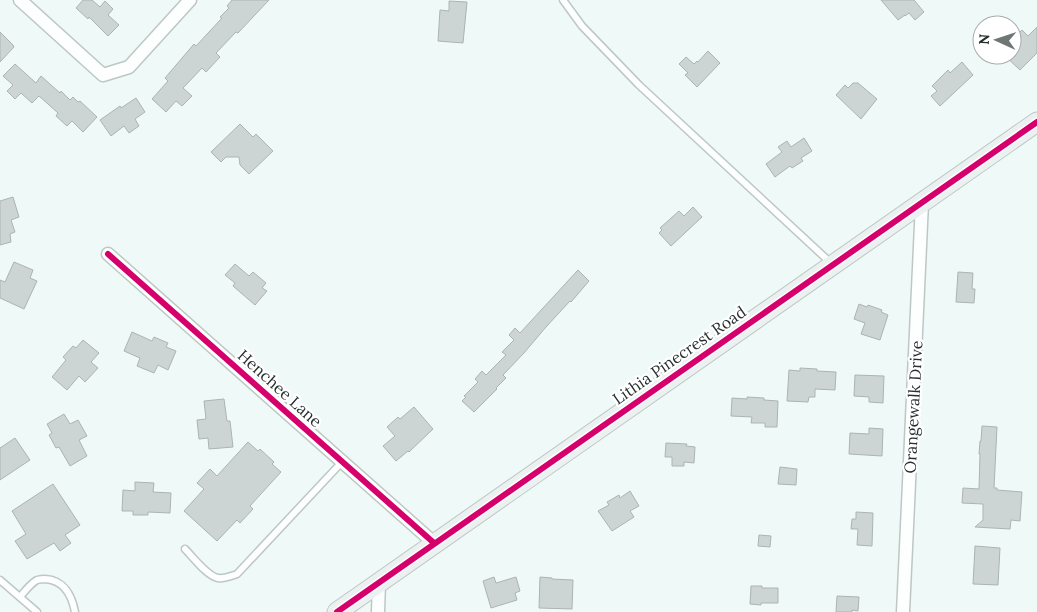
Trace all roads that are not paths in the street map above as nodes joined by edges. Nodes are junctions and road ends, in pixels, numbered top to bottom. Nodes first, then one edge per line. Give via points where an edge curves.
1 (20, 0) edge
2 (190, 0) edge
3 (563, 0) edge
4 (1037, 122) edge
5 (922, 202) junction
6 (108, 254) dead end
7 (833, 265) junction
8 (342, 462) junction
9 (434, 543) junction
10 (185, 549) dead end
11 (0, 580) edge
12 (379, 582) junction
13 (20, 597) junction
14 (37, 612) edge
15 (75, 612) edge
16 (336, 612) edge
17 (378, 612) edge
18 (903, 612) edge

1 - 2 street via 103,75 128,67
3 - 7 lane via 582,26 639,84
4 - 5 main road, Lithia Pinecrest Road
5 - 7 main road, Lithia Pinecrest Road
5 - 18 street, Orangewalk Drive
6 - 8 street, Henchee Lane
7 - 9 main road, Lithia Pinecrest Road
8 - 9 street, Henchee Lane
8 - 10 lane via 237,574 218,579
9 - 12 main road, Lithia Pinecrest Road
11 - 13 lane
12 - 16 main road, Lithia Pinecrest Road
12 - 17 street
13 - 14 lane
13 - 15 lane via 39,579 53,580 66,589

